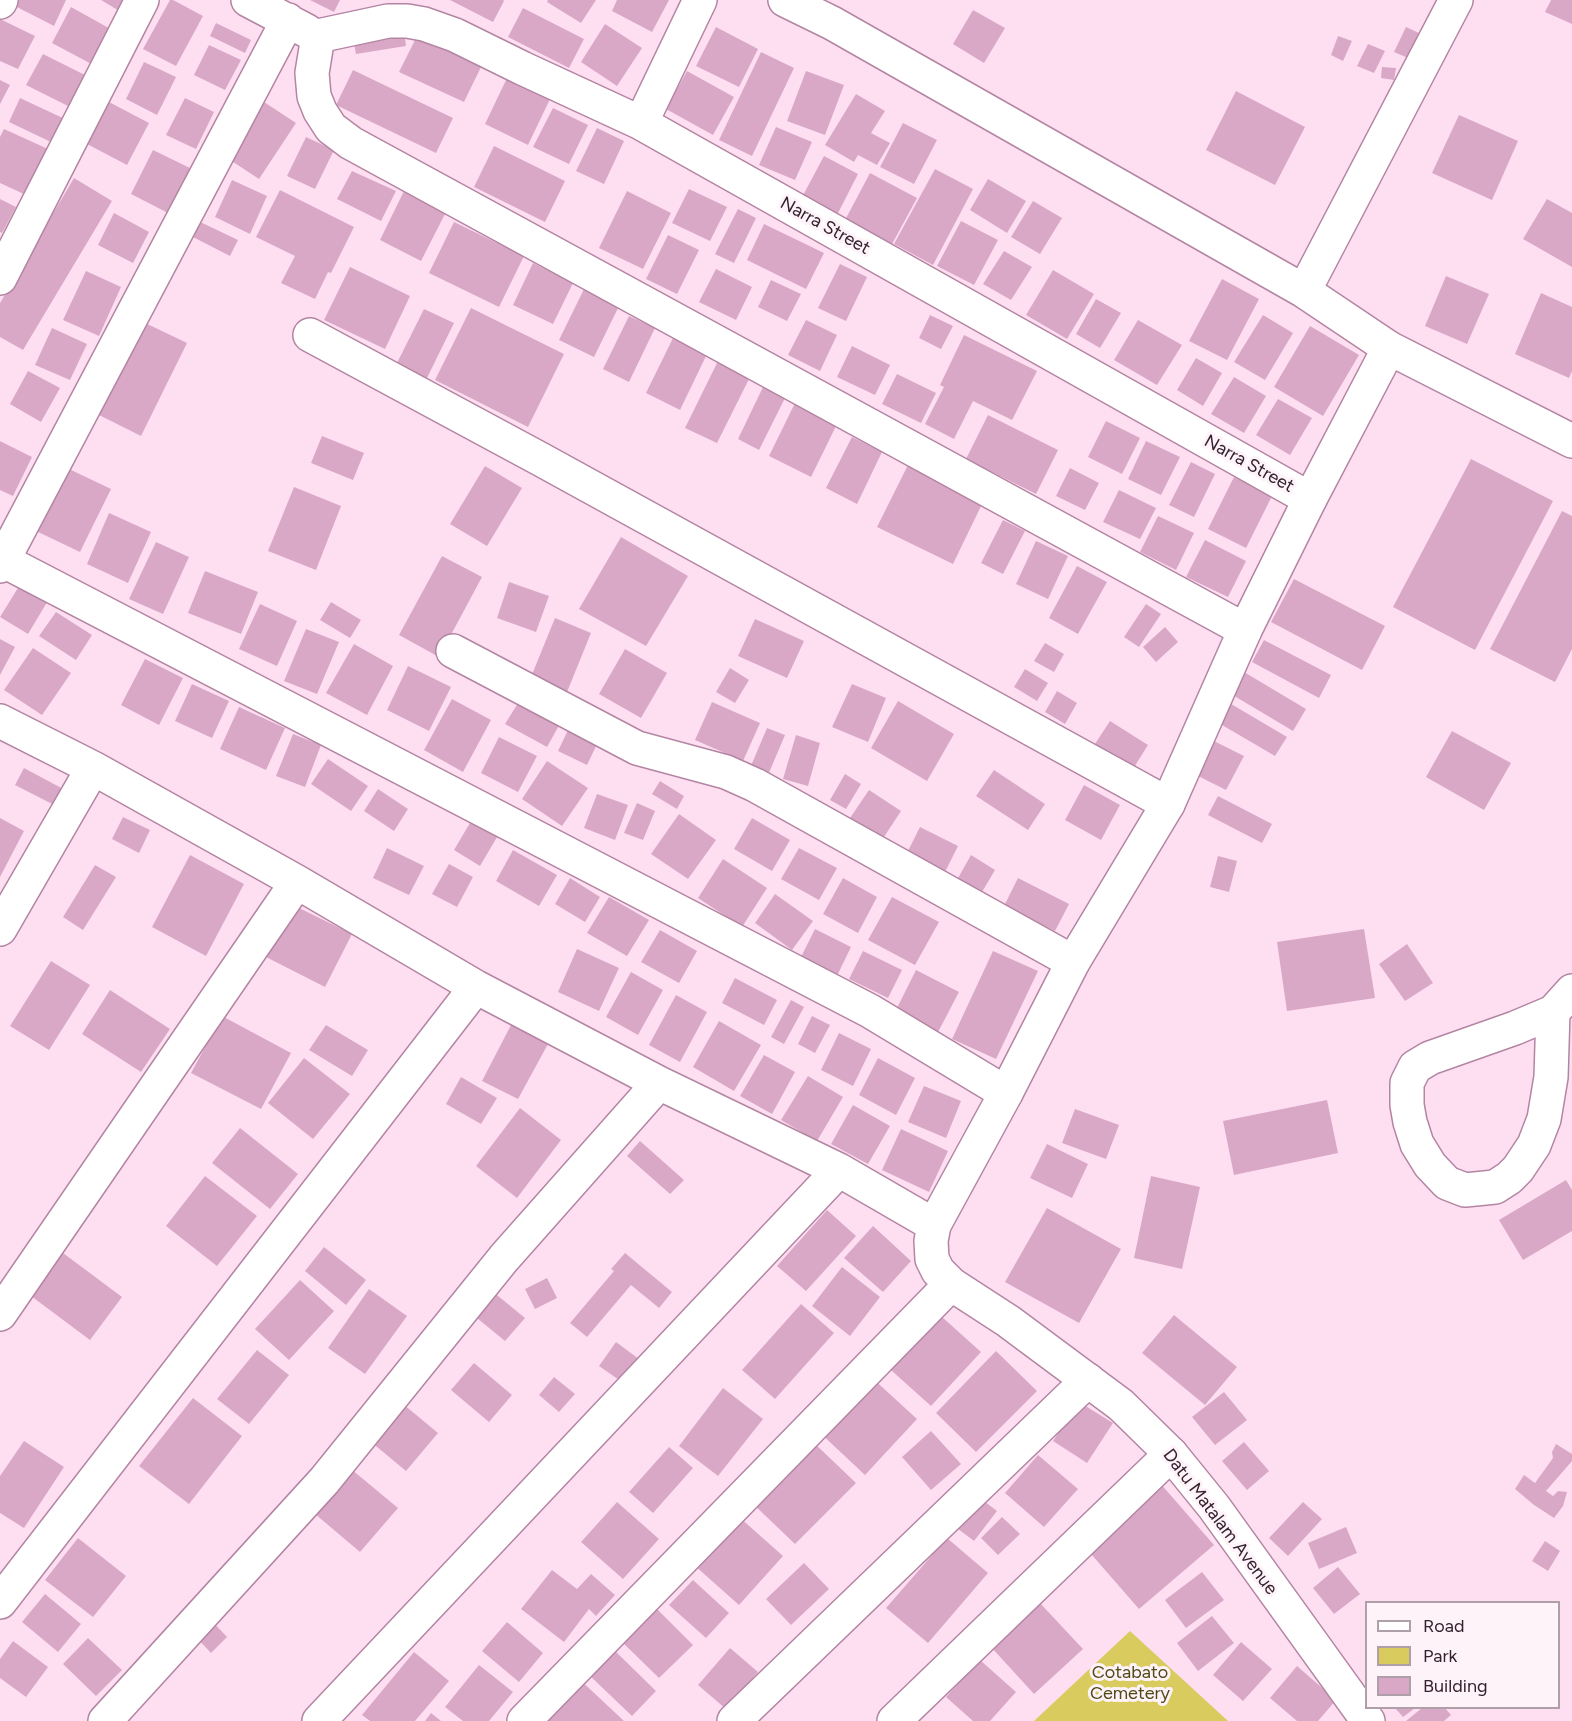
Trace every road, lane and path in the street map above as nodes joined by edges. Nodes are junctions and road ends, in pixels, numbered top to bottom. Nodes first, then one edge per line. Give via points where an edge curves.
1 (142, 0) edge
2 (248, 0) edge
3 (700, 0) edge
4 (785, 0) edge
5 (1456, 0) edge
6 (838, 12) edge
7 (288, 20) junction
8 (318, 36) junction
9 (642, 123) junction
10 (0, 278) edge
11 (1304, 291) junction
12 (310, 335) dead end
13 (1389, 348) junction
14 (1572, 441) edge
15 (1311, 499) junction
16 (2, 563) edge
17 (1245, 630) junction
18 (453, 651) dead end
19 (0, 721) edge
20 (93, 768) junction
21 (1168, 804) junction
22 (297, 882) junction
23 (0, 929) edge
24 (1073, 962) junction
25 (476, 987) junction
26 (1562, 1001) edge
27 (659, 1083) junction
28 (1006, 1093) junction
29 (838, 1170) junction
30 (934, 1225) junction
31 (951, 1284) junction
32 (0, 1314) edge
33 (1088, 1380) junction
34 (1171, 1454) junction
35 (0, 1602) edge
36 (902, 1718) edge
37 (105, 1721) edge
38 (319, 1721) edge
39 (524, 1721) edge
40 (734, 1721) edge
41 (1368, 1721) edge

1 - 10 street
2 - 7 street
3 - 9 street
4 - 6 street
5 - 11 street
6 - 11 street
7 - 8 street
7 - 16 street
8 - 9 street, Narra Street via 388,21 424,24
8 - 17 street via 312,73 314,96 331,128 351,142
9 - 15 street, Narra Street
11 - 13 street
12 - 21 street
13 - 14 street
13 - 15 street
15 - 17 street
16 - 28 street via 870,1011
17 - 21 street
18 - 24 street via 637,748 726,772 754,785
19 - 20 street
20 - 22 street
20 - 23 street
21 - 24 street
22 - 25 street
22 - 32 street
24 - 28 street
25 - 27 street
25 - 35 street
26 - 26 street via 1544,1119 1534,1145 1518,1169 1496,1187 1465,1191 1447,1183 1417,1144 1410,1122 1407,1083 1415,1067 1515,1028
27 - 29 street
27 - 37 street via 504,1258 324,1481
28 - 30 street
29 - 30 street
29 - 38 street
30 - 31 street, Datu Matalam Avenue via 932,1259
31 - 33 street, Datu Matalam Avenue
31 - 39 street
33 - 34 street, Datu Matalam Avenue via 1121,1405
33 - 40 street
34 - 36 street
34 - 41 street, Datu Matalam Avenue via 1214,1507

